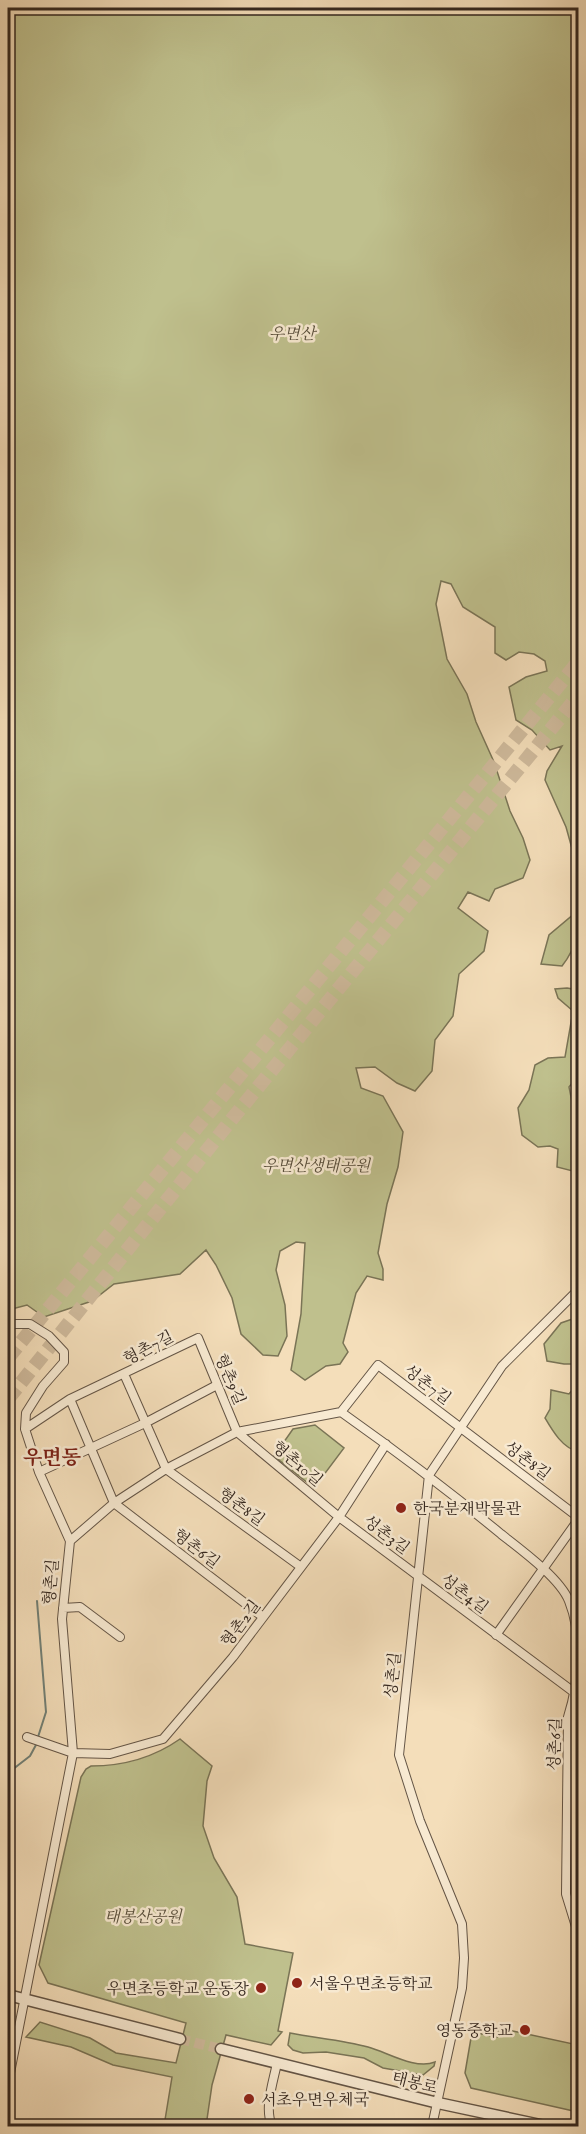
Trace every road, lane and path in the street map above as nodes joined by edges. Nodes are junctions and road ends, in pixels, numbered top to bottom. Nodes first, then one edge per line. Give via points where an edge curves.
1 (578, 1290) edge
2 (8, 1329) edge
3 (198, 1338) joint
4 (124, 1374) junction
5 (218, 1384) junction
6 (70, 1399) junction
7 (341, 1412) junction
8 (145, 1423) junction
9 (460, 1427) junction
10 (25, 1429) junction
11 (237, 1432) junction
12 (386, 1444) junction
13 (91, 1449) junction
14 (166, 1469) junction
15 (39, 1472) junction
16 (429, 1475) junction
17 (114, 1503) junction
18 (339, 1517) junction
19 (579, 1519) edge
20 (70, 1541) junction
21 (301, 1567) junction
22 (544, 1569) junction
23 (417, 1576) junction
24 (63, 1608) junction
25 (263, 1617) junction
26 (496, 1635) junction
27 (120, 1637) dead end
28 (575, 1693) junction
29 (27, 1737) dead end
30 (72, 1753) junction
31 (579, 1933) edge
32 (8, 1995) edge
33 (24, 2000) junction
34 (180, 2039) tunnel mouth
35 (221, 2049) tunnel mouth
36 (277, 2063) junction
37 (8, 2083) edge
38 (438, 2103) junction
39 (272, 2127) edge
40 (432, 2127) edge
41 (545, 2127) edge

1 - 9 street, 성촌길 via 502,1366
2 - 10 street via 12,1324 30,1323 64,1352 64,1362 26,1413
3 - 4 street, 형촌7길
3 - 5 street, 형촌9길
4 - 6 street
4 - 8 street, 형촌7길
5 - 8 street
5 - 11 street, 형촌9길
6 - 10 street
6 - 13 street
7 - 9 street, 성촌7길 via 378,1365
7 - 11 street, 형촌길
7 - 12 street
8 - 13 street
8 - 14 street, 형촌7길
9 - 16 street, 성촌길
9 - 19 street, 성촌8길
10 - 15 street
11 - 14 street, 형촌길
11 - 18 street, 형촌10길
12 - 16 street
12 - 18 street, 형촌2길
13 - 15 street
13 - 17 street
14 - 17 street, 형촌길
14 - 21 street, 형촌8길
15 - 20 street
16 - 22 street, 성촌6길
16 - 23 street, 성촌길
17 - 20 street, 형촌길
17 - 25 street, 형촌6길
18 - 21 street, 형촌2길
18 - 23 street, 성촌3길
19 - 22 street, 성촌8길
20 - 24 street, 형촌길
21 - 25 street, 형촌2길
22 - 26 street, 성촌4길
22 - 28 street, 성촌6길 via 568,1599 577,1632
23 - 26 street, 성촌4길
23 - 38 street, 성촌길 via 399,1755 420,1821 462,1924 464,1958 462,1988
24 - 27 street via 80,1607
24 - 30 street, 형촌길
25 - 30 street, 형촌2길 via 163,1739 110,1754
26 - 28 street, 성촌4길
28 - 31 street, 성촌6길 via 568,1717 566,1894
29 - 30 street, 형촌2길
30 - 33 street, 형촌길
32 - 33 street
33 - 34 street
33 - 37 street, 형촌길
35 - 36 street, 태봉로
36 - 38 street, 태봉로
36 - 39 street via 269,2108
38 - 40 street, 성촌길
38 - 41 street, 태봉로

